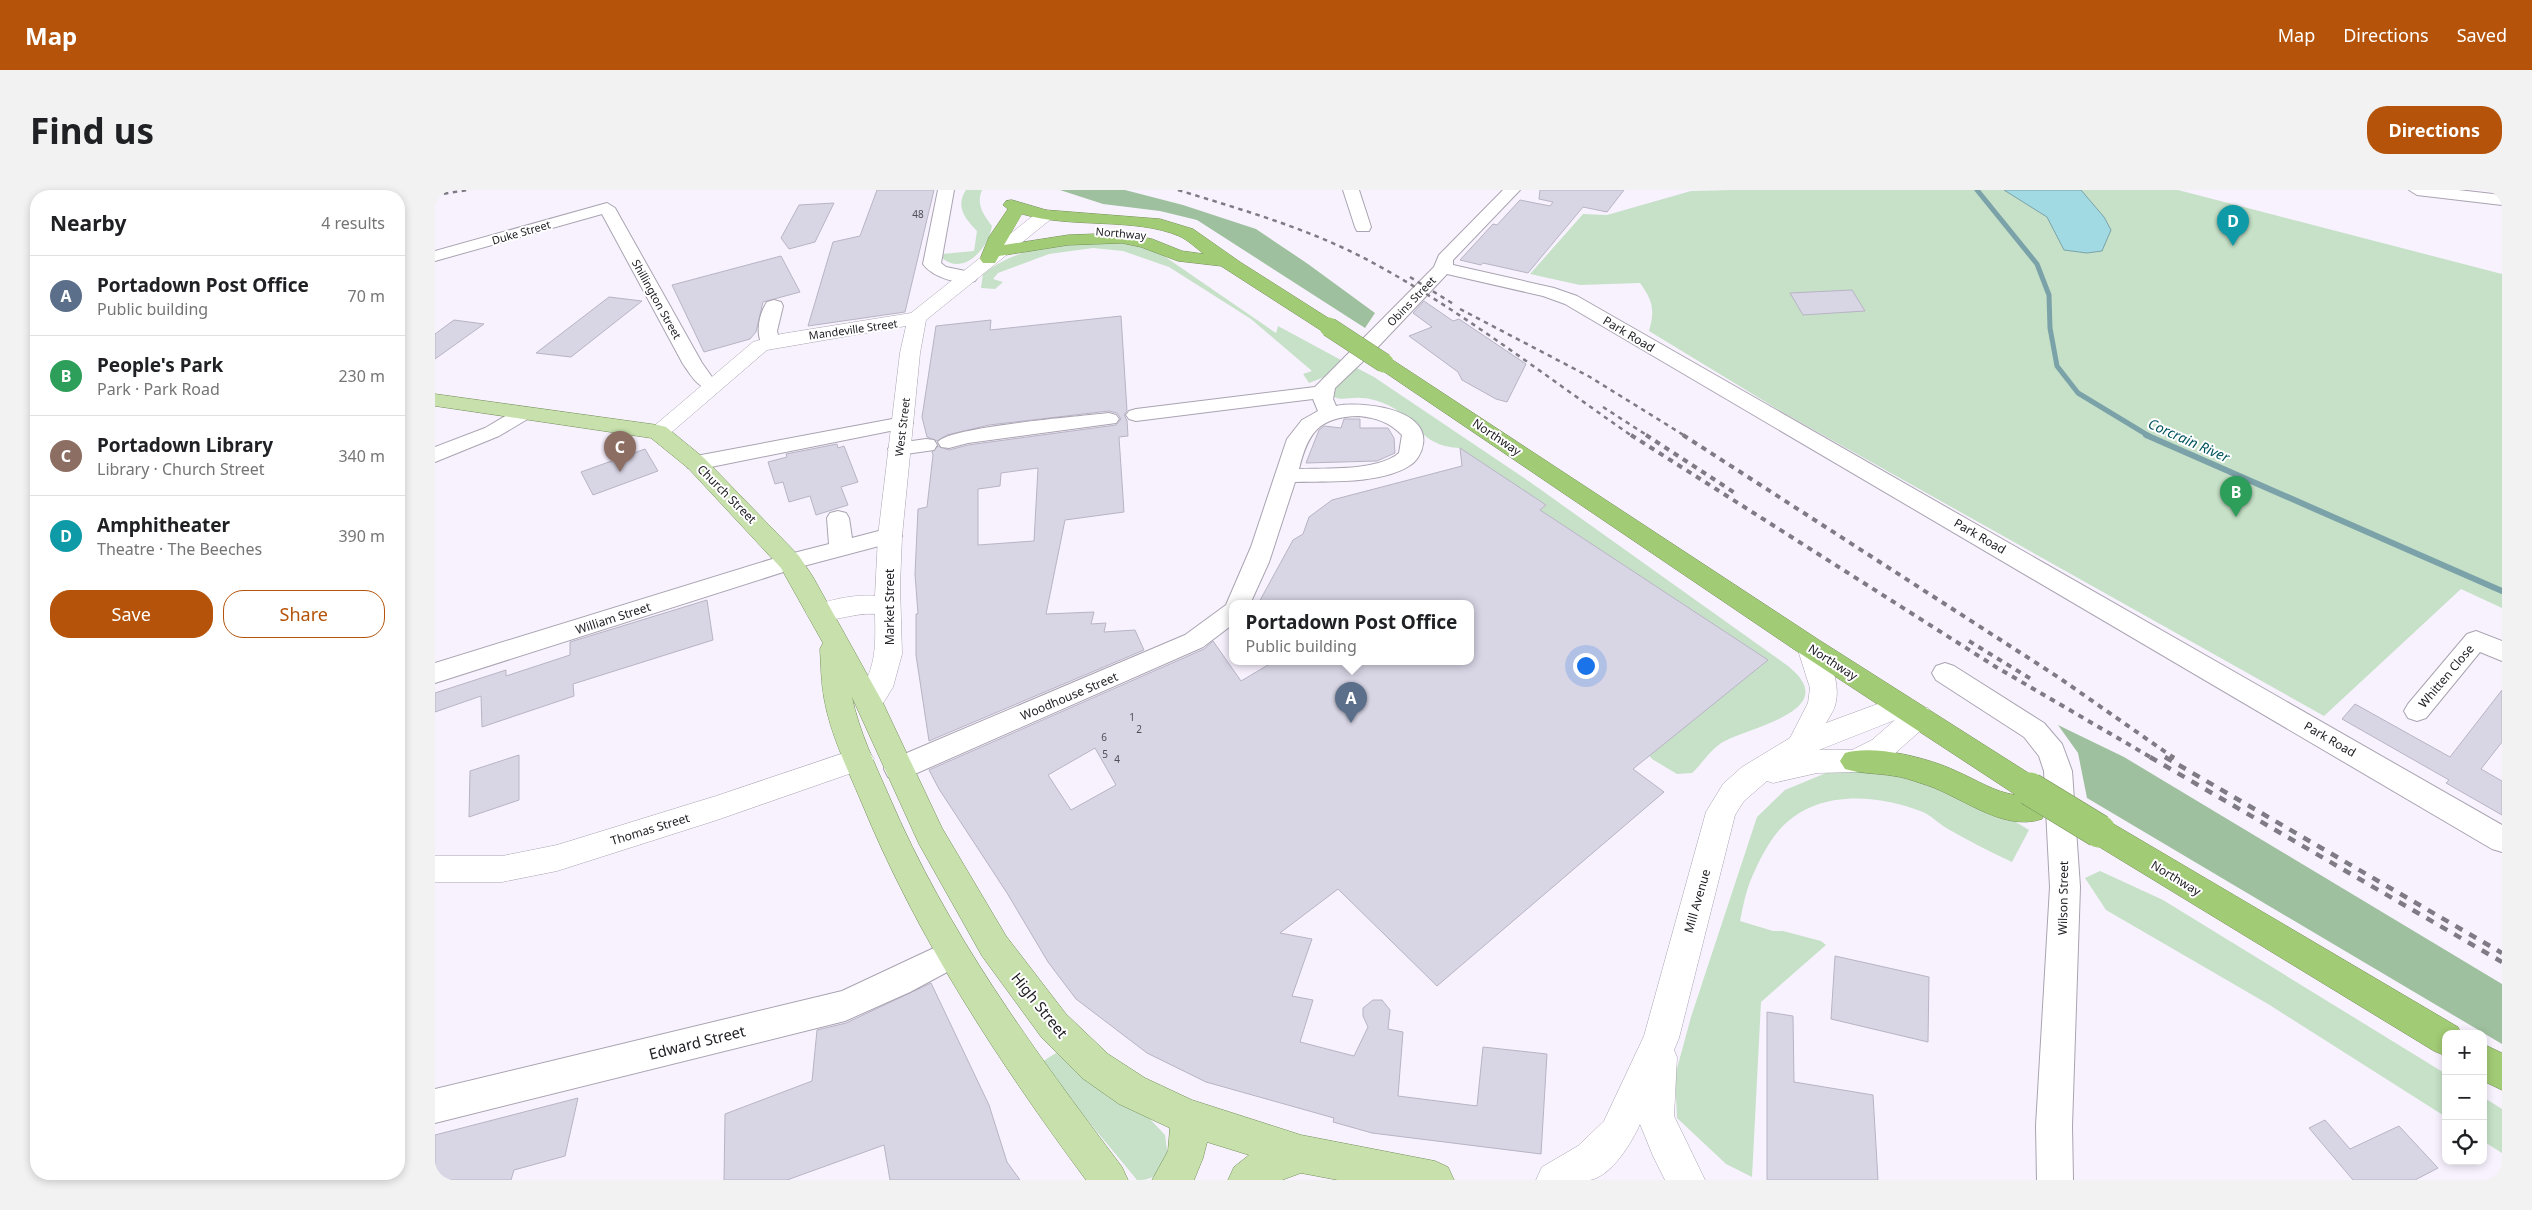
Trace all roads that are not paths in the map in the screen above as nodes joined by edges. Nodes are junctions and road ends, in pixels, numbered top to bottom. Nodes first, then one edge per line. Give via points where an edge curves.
1 (946, 190) edge
2 (1351, 190) edge
3 (1512, 190) edge
4 (2417, 190) edge
5 (2502, 200) edge
6 (1014, 204) edge
7 (607, 208) joint
8 (1039, 220) junction
9 (1363, 227) dead end
10 (994, 255) junction
11 (435, 256) edge
12 (1225, 263) junction
13 (1443, 268) junction
14 (969, 276) junction
15 (774, 306) dead end
16 (911, 322) junction
17 (770, 342) junction
18 (713, 384) junction
19 (1323, 392) junction
20 (1150, 397) dead end
21 (435, 400) edge
22 (524, 413) junction
23 (1329, 414) junction
24 (1136, 416) junction
25 (1109, 419) dead end
26 (903, 423) junction
27 (657, 432) junction
28 (1152, 433) dead end
29 (949, 442) dead end
30 (926, 445) dead end
31 (899, 449) junction
32 (435, 455) edge
33 (696, 463) junction
34 (1286, 476) junction
35 (838, 518) dead end
36 (890, 536) junction
37 (841, 549) junction
38 (791, 562) junction
39 (1240, 600) edge
40 (887, 607) junction
41 (819, 613) junction
42 (1229, 614) edge
43 (833, 640) junction
44 (1810, 647) junction
45 (2502, 652) edge
46 (435, 673) edge
47 (1945, 673) dead end
48 (869, 703) junction
49 (1910, 711) junction
50 (2417, 711) dead end
51 (1801, 746) junction
52 (859, 759) junction
53 (1855, 761) junction
54 (898, 769) junction
55 (1754, 776) junction
56 (2031, 800) junction
57 (2502, 840) edge
58 (435, 868) edge
59 (951, 954) junction
60 (2442, 1037) edge
61 (1661, 1038) junction
62 (2487, 1064) edge
63 (2502, 1073) edge
64 (435, 1106) edge
65 (1188, 1117) junction
66 (1301, 1154) junction
67 (1680, 1167) edge
68 (1109, 1180) edge
69 (1171, 1180) edge
70 (1247, 1180) edge
71 (1435, 1180) edge
72 (1555, 1180) edge
73 (2055, 1180) edge

1 - 14 street via 932,264 941,271
2 - 9 street
3 - 13 street, Obins Street via 1445,259
4 - 5 street
6 - 8 highway via 1021,218
6 - 10 highway via 998,237
7 - 11 street, Duke Street
7 - 18 street, Shillington Street via 693,364 705,381
8 - 10 street
8 - 12 highway, Northway via 1061,229 1145,233
10 - 12 highway via 1069,240 1122,238 1146,243 1178,256
10 - 14 street
12 - 44 highway, Northway, bridge via 1384,363
13 - 19 street, Obins Street via 1369,345 1332,378
13 - 57 street, Park Road via 1554,294 1580,304 1697,375
14 - 16 street
15 - 17 street via 767,331
16 - 17 street, Mandeville Street
16 - 26 street, West Street
17 - 18 street, Mandeville Street via 752,351
18 - 27 street, Mandeville Street
19 - 23 street
19 - 24 street
20 - 24 street via 1136,407
21 - 22 main road
22 - 27 main road
22 - 32 street via 492,432
23 - 34 street via 1308,425 1300,435
23 - 34 street via 1357,410 1382,414 1396,420 1413,434 1414,444 1400,463 1377,469
24 - 28 street via 1137,425
25 - 29 street via 966,437
26 - 31 street, West Street
26 - 33 street
27 - 33 main road, Church Street
30 - 31 street
31 - 36 street, West Street
33 - 38 main road, Church Street
34 - 39 street via 1269,532
35 - 37 street
36 - 37 street, William Street
36 - 40 street, Market Street
37 - 38 street, William Street
38 - 41 main road
38 - 46 street, William Street
40 - 41 street via 867,602
40 - 48 street, Market Street via 889,654 879,687
41 - 43 main road
42 - 54 street, Woodhouse Street via 1194,640 1174,650
43 - 48 main road
43 - 52 main road via 839,699
44 - 49 highway, Northway
44 - 51 street via 1824,688 1822,702
45 - 50 street, Whitten Close via 2477,640
47 - 73 street, Wilson Street via 2035,730 2052,752 2058,771 2065,887 2054,1126
48 - 54 main road
49 - 51 street, Mill Avenue
49 - 53 street, Mill Avenue via 1882,748
49 - 56 highway, Northway
51 - 55 street, Mill Avenue via 1771,762
52 - 58 street, Thomas Street via 557,858 502,869
52 - 59 main road via 882,819
53 - 55 street, Mill Avenue via 1795,765
53 - 56 highway via 1893,764 1944,778 1995,804
54 - 65 main road, High Street via 930,835 994,946 1054,1026 1095,1066 1132,1091
55 - 61 street, Mill Avenue via 1733,791 1721,812
56 - 60 highway, Northway via 2088,825
59 - 64 street, Edward Street via 845,1006
59 - 68 main road via 1016,1053
61 - 67 street, Mill Avenue via 1656,1116
61 - 72 street, Mill Avenue via 1617,1134 1591,1159
62 - 63 highway
65 - 66 main road, High Street
65 - 69 main road via 1190,1137 1183,1164
66 - 70 main road via 1263,1168
66 - 71 main road, High Street

